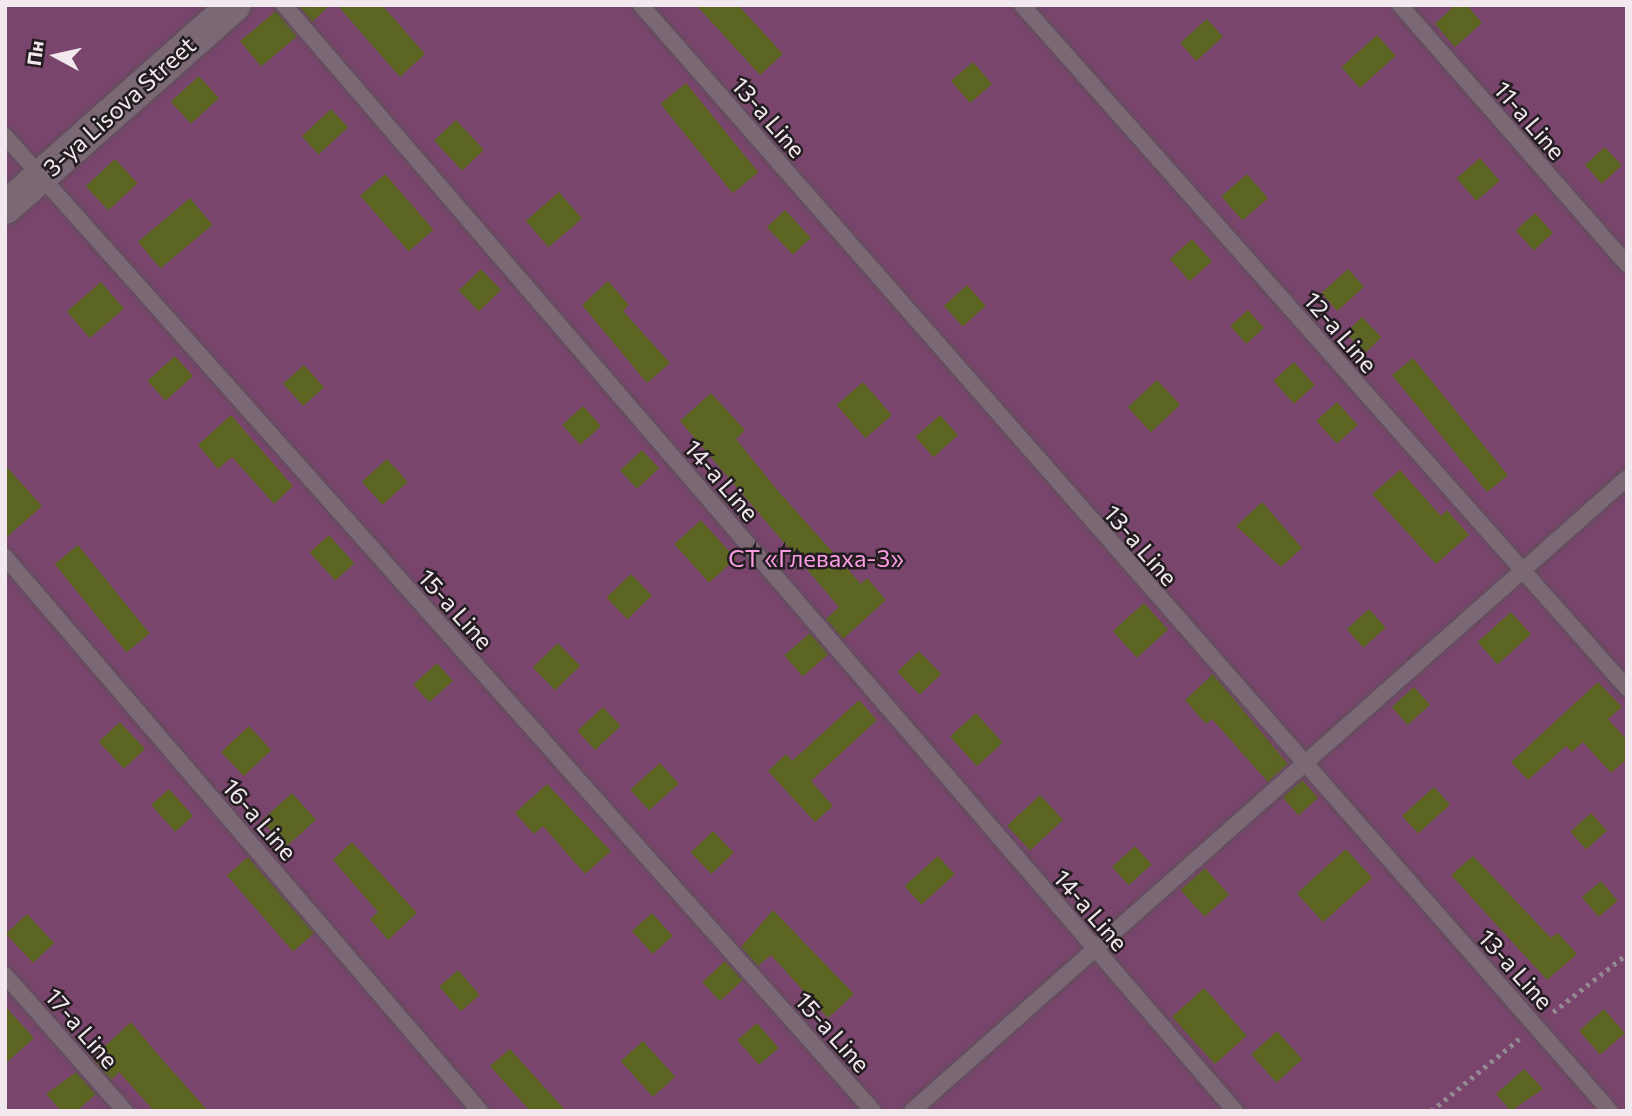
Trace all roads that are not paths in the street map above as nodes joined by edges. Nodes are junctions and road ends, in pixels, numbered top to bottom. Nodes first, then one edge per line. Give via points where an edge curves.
1 (233, 5) edge
2 (284, 5) edge
3 (641, 5) edge
4 (1022, 5) edge
5 (1400, 5) edge
6 (5, 136) edge
7 (40, 177) junction
8 (5, 207) edge
9 (1627, 264) edge
10 (1627, 478) edge
11 (5, 557) edge
12 (1521, 571) junction
13 (1627, 688) edge
14 (1302, 765) junction
15 (1094, 950) junction
16 (5, 975) edge
17 (125, 1111) edge
18 (480, 1111) edge
19 (873, 1111) edge
20 (912, 1111) edge
21 (1235, 1111) edge
22 (1609, 1111) edge

1 - 7 street, 3-ya Lisova Street
2 - 15 lane, 14-a Line
3 - 14 lane, 13-a Line
4 - 12 lane, 12-a Line
5 - 9 lane, 11-a Line
6 - 7 lane, 15-a Line
7 - 8 street, 3-ya Lisova Street
7 - 19 lane, 15-a Line
10 - 12 lane
11 - 18 lane, 16-a Line
12 - 13 lane, 12-a Line
12 - 14 lane
14 - 15 lane
14 - 22 lane, 13-a Line
15 - 20 lane
15 - 21 lane, 14-a Line
16 - 17 lane, 17-a Line

